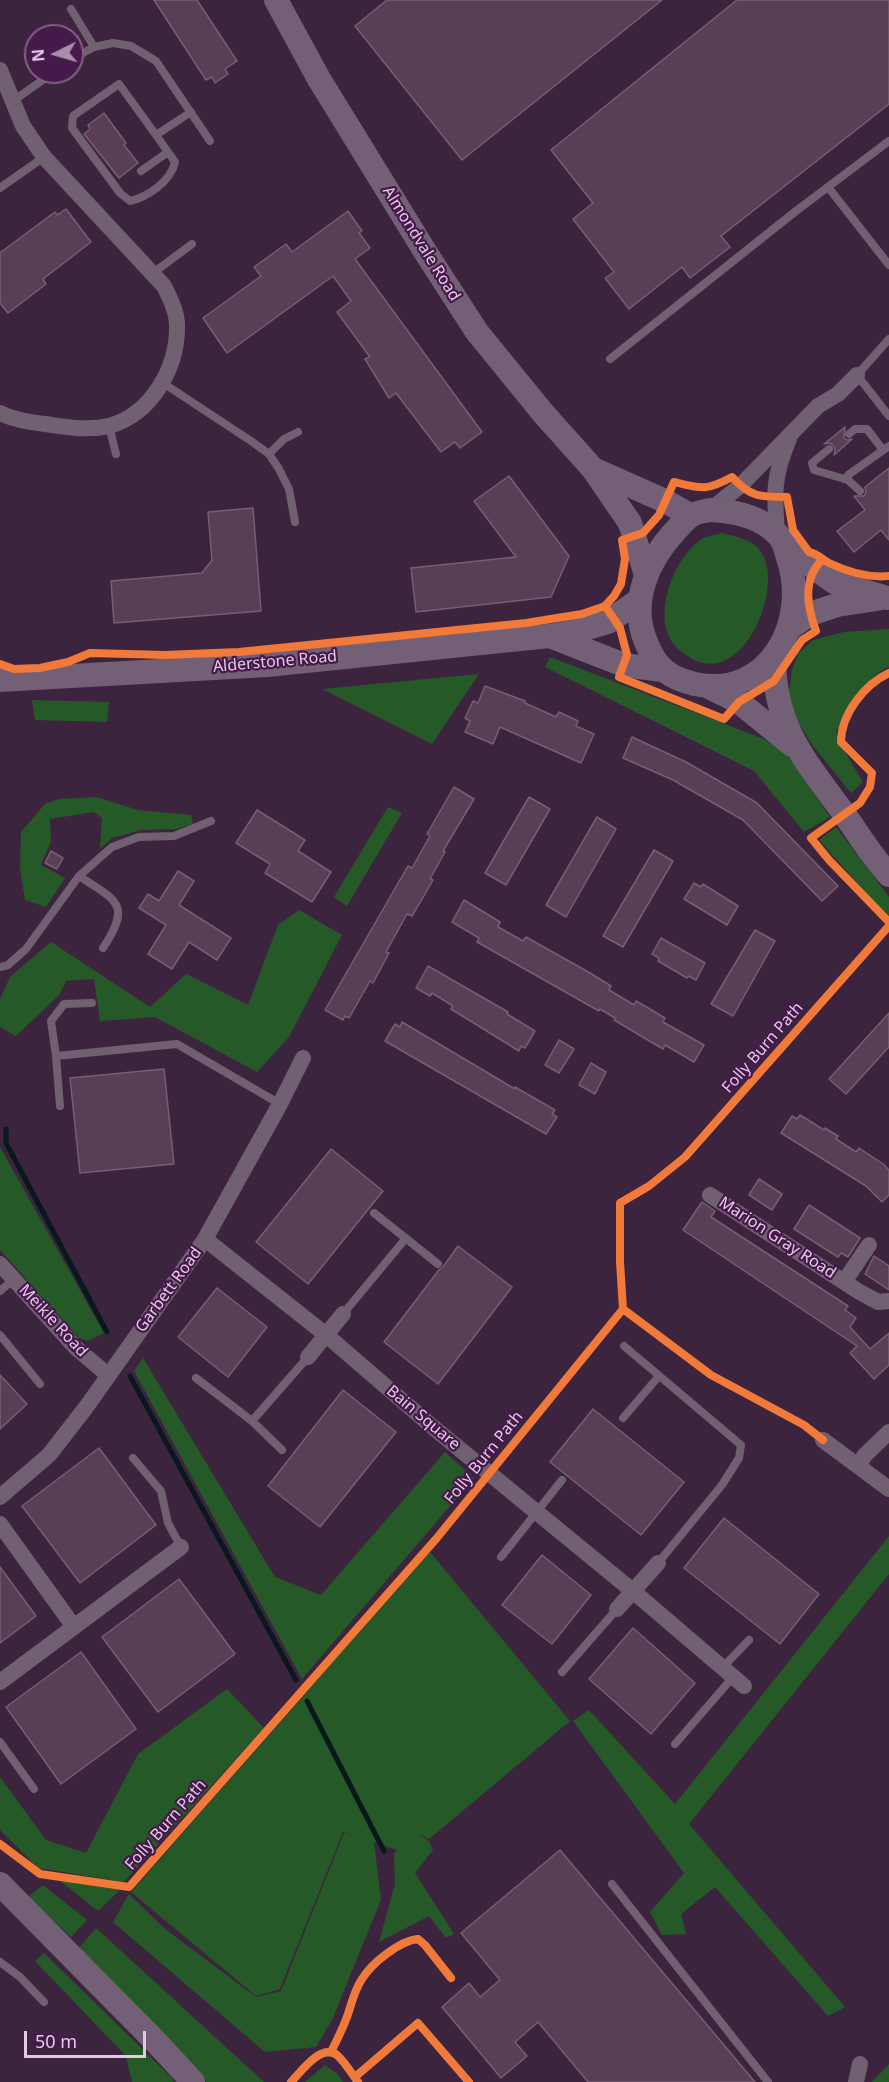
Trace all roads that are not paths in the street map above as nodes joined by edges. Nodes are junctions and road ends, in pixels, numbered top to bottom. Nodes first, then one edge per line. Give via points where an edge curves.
1 (276, 0) edge
2 (71, 9) dead end
3 (94, 46) junction
4 (84, 52) edge
5 (0, 70) edge
6 (37, 84) edge
7 (13, 101) junction
8 (191, 112) junction
9 (156, 135) junction
10 (210, 141) dead end
11 (889, 141) edge
12 (168, 152) junction
13 (44, 157) junction
14 (141, 171) dead end
15 (828, 187) junction
16 (0, 188) edge
17 (192, 244) dead end
18 (889, 265) edge
19 (153, 273) junction
20 (889, 339) edge
21 (610, 359) dead end
22 (857, 375) junction
23 (163, 383) junction
24 (1, 416) edge
25 (889, 416) edge
26 (109, 426) junction
27 (794, 430) junction
28 (298, 432) dead end
29 (849, 434) dead end
30 (886, 448) edge
31 (829, 449) dead end
32 (116, 454) dead end
33 (269, 454) junction
34 (593, 469) junction
35 (848, 480) junction
36 (860, 491) dead end
37 (700, 513) junction
38 (295, 522) dead end
39 (780, 537) junction
40 (646, 575) junction
41 (888, 598) edge
42 (639, 600) junction
43 (790, 628) junction
44 (549, 636) junction
45 (774, 658) junction
46 (662, 670) junction
47 (0, 680) edge
48 (709, 687) junction
49 (798, 750) junction
50 (211, 821) dead end
51 (889, 875) edge
52 (79, 876) junction
53 (103, 948) dead end
54 (0, 967) edge
55 (92, 1003) dead end
56 (56, 1056) junction
57 (303, 1058) dead end
58 (280, 1104) junction
59 (60, 1106) dead end
60 (710, 1194) dead end
61 (374, 1213) dead end
62 (406, 1238) junction
63 (205, 1239) junction
64 (868, 1245) dead end
65 (0, 1264) edge
66 (438, 1264) dead end
67 (14, 1279) junction
68 (844, 1282) junction
69 (0, 1291) edge
70 (889, 1301) edge
71 (343, 1314) joint
72 (325, 1334) junction
73 (0, 1335) edge
74 (624, 1346) dead end
75 (308, 1357) joint
76 (108, 1375) junction
77 (659, 1376) junction
78 (196, 1378) dead end
79 (40, 1384) dead end
80 (623, 1418) dead end
81 (252, 1420) junction
82 (889, 1432) edge
83 (823, 1440) dead end
84 (282, 1450) dead end
85 (134, 1458) dead end
86 (858, 1466) junction
87 (562, 1480) dead end
88 (889, 1489) edge
89 (0, 1497) edge
90 (536, 1513) junction
91 (0, 1524) edge
92 (181, 1547) joint
93 (501, 1557) dead end
94 (658, 1563) joint
95 (634, 1592) junction
96 (617, 1609) joint
97 (74, 1627) junction
98 (749, 1640) dead end
99 (562, 1672) dead end
100 (733, 1677) junction
101 (0, 1682) edge
102 (0, 1742) edge
103 (675, 1744) dead end
104 (33, 1790) dead end
105 (0, 1884) edge
106 (612, 1884) dead end
107 (0, 1962) edge
108 (451, 1978) dead end
109 (44, 2002) dead end
110 (331, 2052) junction
111 (860, 2064) dead end
112 (356, 2080) edge
113 (194, 2082) edge
114 (291, 2082) edge
115 (469, 2082) edge
116 (768, 2082) edge
117 (856, 2082) edge

1 - 34 street, Almondvale Road via 319,80 477,332
2 - 3 lane
3 - 4 lane
3 - 8 lane via 131,46 156,61
5 - 7 street
6 - 7 lane
7 - 13 street via 23,126
8 - 9 lane
8 - 10 lane
9 - 12 lane
9 - 12 lane via 119,84 73,116 72,128 129,201 140,199 166,179 175,162
11 - 15 lane
12 - 14 lane
13 - 16 lane
13 - 19 street
15 - 18 lane
15 - 21 lane
17 - 19 lane
19 - 23 street via 172,302 178,323 175,352
20 - 22 lane
22 - 25 lane
22 - 27 street
23 - 26 street via 143,406
23 - 33 lane
24 - 26 street via 65,428
26 - 32 lane
27 - 37 street via 740,486
27 - 39 street via 775,486
28 - 33 lane
29 - 30 lane via 855,429 867,429
30 - 35 lane via 848,475
31 - 35 lane via 812,463 814,470
33 - 38 lane via 289,489
34 - 37 street, Almondvale Road
34 - 40 street, Almondvale Road via 630,524
35 - 36 lane
37 - 39 street via 742,514
37 - 40 street via 657,554
39 - 41 street via 834,582
39 - 43 street via 792,568 795,591
40 - 42 street
41 - 43 street via 837,605 810,614
42 - 44 street, Alderstone Road via 608,622
42 - 46 street via 639,624
43 - 45 street
44 - 46 street, Alderstone Road via 624,665
44 - 47 street, Alderstone Road via 267,665
45 - 48 street via 740,681
45 - 49 street via 774,681 781,711
46 - 48 street via 682,681
48 - 49 street via 739,702
49 - 51 street
50 - 52 lane via 174,836 140,837 112,847
52 - 53 lane via 117,905 116,929
52 - 54 lane via 26,949
55 - 56 lane via 64,1005 51,1021
56 - 58 lane via 177,1044
56 - 59 lane
57 - 58 street, Garbett Road
58 - 63 street, Garbett Road
60 - 68 street, Marion Gray Road
61 - 62 lane
62 - 66 lane
62 - 71 lane
63 - 72 street, Bain Square
63 - 76 street, Garbett Road
64 - 68 street, Marion Gray Road
65 - 67 street, Meikle Road
67 - 69 lane
67 - 76 street, Meikle Road via 76,1348
68 - 70 street, Marion Gray Road via 878,1302
71 - 72 street
72 - 75 street
72 - 90 street, Bain Square
73 - 79 lane
74 - 77 lane
75 - 81 lane
76 - 89 street, Garbett Road via 49,1455
77 - 80 lane
77 - 94 lane via 741,1445 739,1458 722,1485
78 - 81 lane
81 - 84 lane
82 - 86 street
83 - 86 street
85 - 92 lane via 161,1491 168,1523
86 - 88 street
87 - 90 lane
90 - 93 lane
90 - 95 street, Bain Square
91 - 97 street
92 - 97 street
94 - 95 street
95 - 96 street
95 - 100 street, Bain Square
96 - 99 lane
97 - 101 street
98 - 100 lane
100 - 103 lane
102 - 104 lane
105 - 113 street
106 - 116 lane
107 - 109 lane
108 - 110 lane via 418,1939 406,1940 363,1977
110 - 112 lane via 338,2055
110 - 114 lane via 321,2053
111 - 117 street
112 - 115 lane via 418,2024

